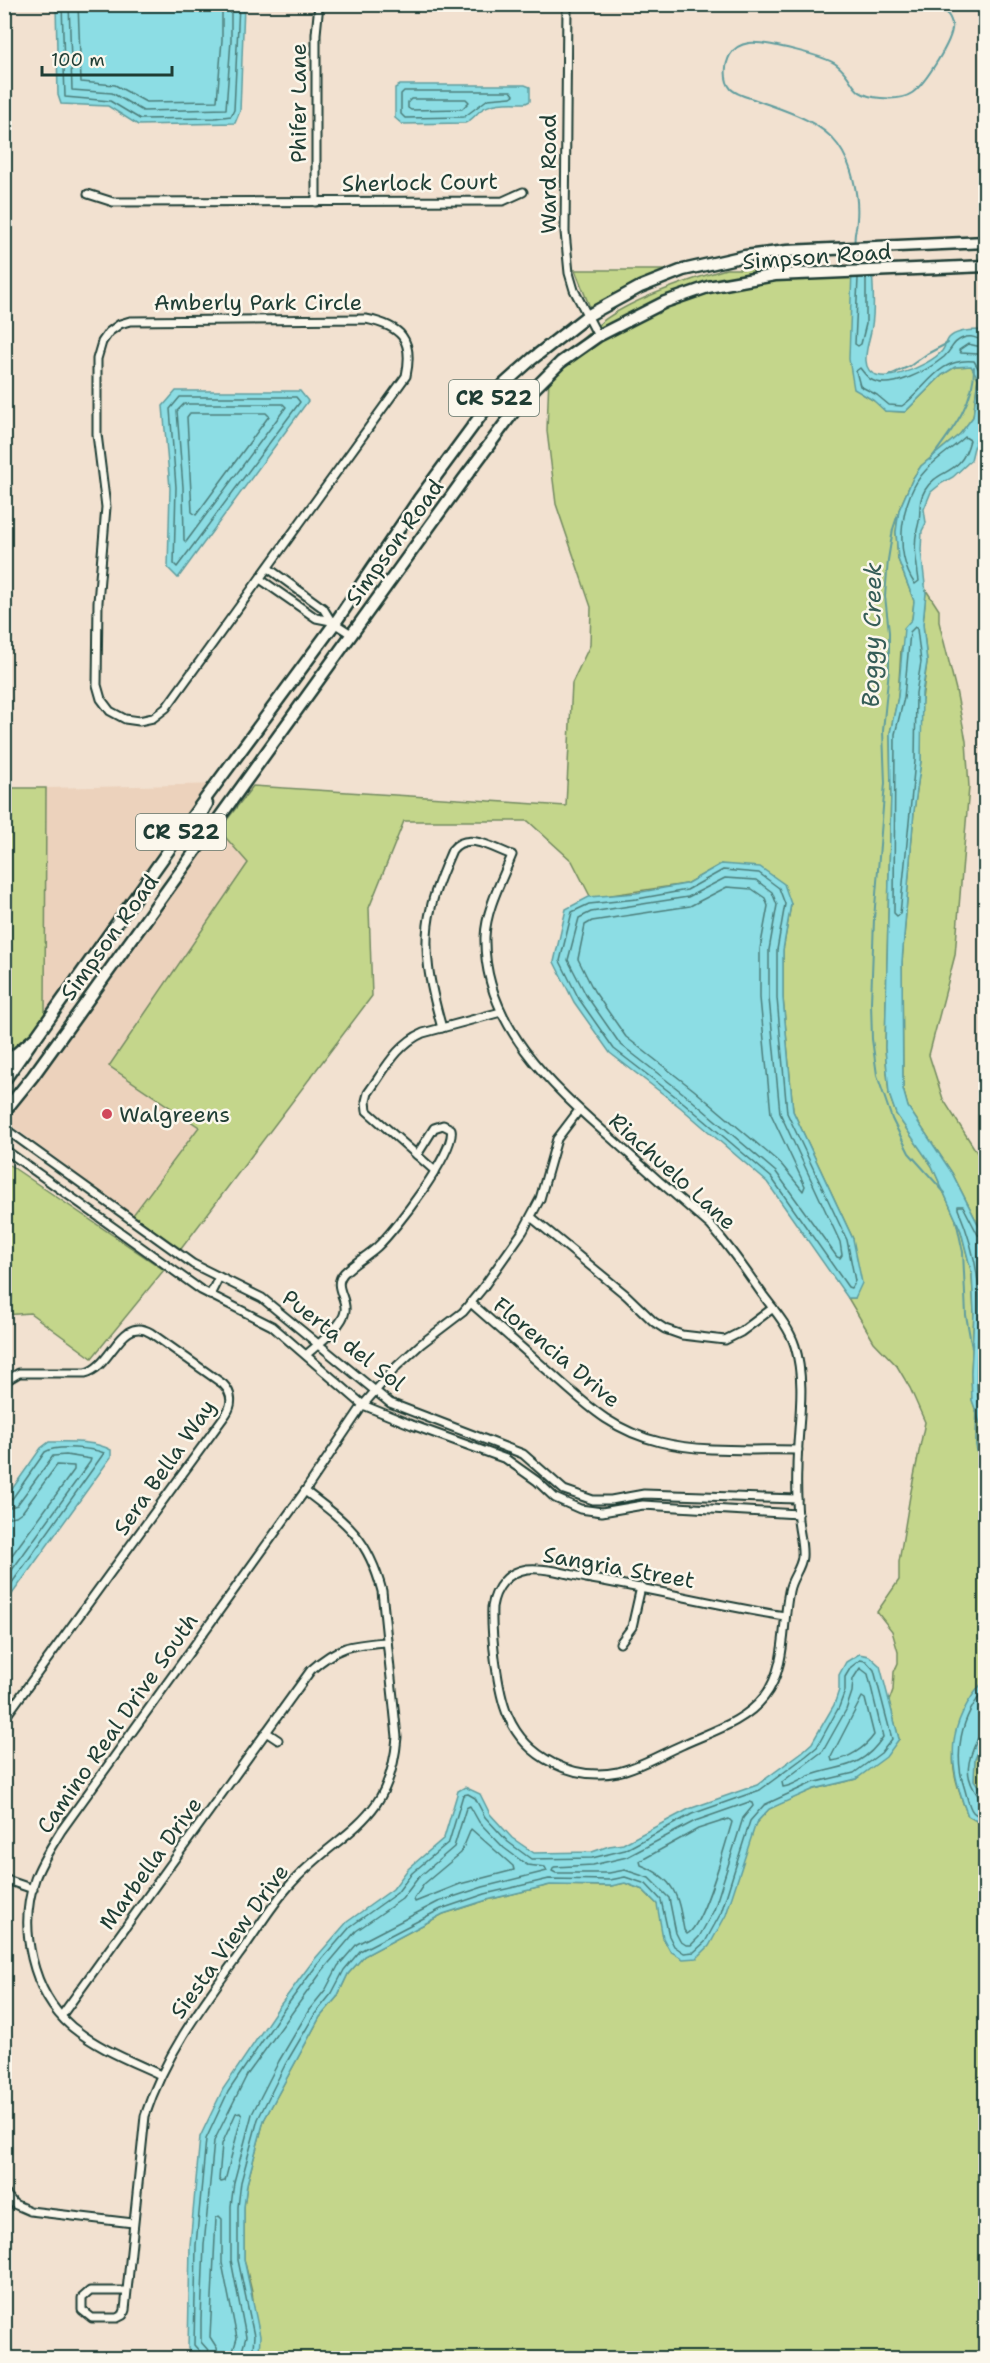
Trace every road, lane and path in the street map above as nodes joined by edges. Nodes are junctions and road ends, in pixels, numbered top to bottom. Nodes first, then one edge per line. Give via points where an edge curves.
1 (319, 4) edge
2 (567, 4) edge
3 (523, 192) dead end
4 (88, 194) dead end
5 (316, 202) junction
6 (986, 242) edge
7 (986, 266) edge
8 (587, 316) junction
9 (598, 336) junction
10 (268, 568) junction
11 (260, 579) junction
12 (333, 622) junction
13 (351, 634) junction
14 (235, 760) junction
15 (204, 837) junction
16 (501, 1012) junction
17 (442, 1028) junction
18 (36, 1037) junction
19 (4, 1064) edge
20 (4, 1081) edge
21 (579, 1110) junction
22 (4, 1112) edge
23 (4, 1128) edge
24 (4, 1149) edge
25 (417, 1155) junction
26 (435, 1171) junction
27 (531, 1217) junction
28 (219, 1277) junction
29 (210, 1295) junction
30 (471, 1303) junction
31 (773, 1308) junction
32 (318, 1344) junction
33 (306, 1355) junction
34 (4, 1382) edge
35 (374, 1391) junction
36 (363, 1405) junction
37 (798, 1450) junction
38 (305, 1491) junction
39 (797, 1499) junction
40 (798, 1514) junction
41 (800, 1534) joint
42 (641, 1587) junction
43 (785, 1616) junction
44 (387, 1642) junction
45 (620, 1643) dead end
46 (4, 1719) edge
47 (266, 1732) junction
48 (278, 1740) dead end
49 (4, 1879) edge
50 (33, 1889) junction
51 (62, 2015) junction
52 (161, 2075) junction
53 (6, 2198) edge
54 (133, 2223) junction
55 (126, 2291) junction

1 - 5 street, Phifer Lane
2 - 8 street, Ward Road via 565,232 568,273
3 - 5 street, Sherlock Court via 503,201
4 - 5 street, Sherlock Court via 113,202
6 - 8 main road, Simpson Road / CR 522 via 745,256 684,270 640,287
7 - 9 main road, Simpson Road / CR 522 via 775,275 708,287 665,302
8 - 9 street, Ward Road
8 - 12 main road, Simpson Road / CR 522 via 504,384
9 - 13 main road, Simpson Road / CR 522 via 561,362 521,402
10 - 11 street, Amberly Park Circle
10 - 11 street, Amberly Park Circle via 406,376 410,360 401,335 387,323 366,319 120,324 102,342 97,359 97,434 106,507 98,602 97,685 101,699 125,719 153,718 166,708
10 - 12 street via 323,608
11 - 12 street via 316,618
12 - 13 street
12 - 14 main road, Simpson Road / CR 522
13 - 15 main road, Simpson Road / CR 522
14 - 15 main road via 203,809 200,825
14 - 18 main road, Simpson Road / CR 522
15 - 22 main road, Simpson Road / CR 522
16 - 17 street
16 - 17 street, Riachuelo Lane via 486,959 485,935 512,855 466,840 452,850 435,892 428,933 432,992
16 - 21 street, Riachuelo Lane via 536,1065
17 - 25 street via 410,1039 401,1047 366,1101 367,1111
18 - 19 main road, CR 522
18 - 20 main road, Simpson Road
21 - 27 street, Camino Real Drive South via 557,1138
21 - 31 street, Riachuelo Lane via 710,1225
23 - 28 street, Puerta del Sol via 193,1264
24 - 29 street, Puerta del Sol
25 - 26 street
25 - 26 street via 434,1128 443,1125 451,1130 451,1140
26 - 32 street via 396,1227 339,1279 346,1310
27 - 30 street, Camino Real Drive South
27 - 31 street via 665,1329 725,1340
28 - 29 street
28 - 32 street, Puerta del Sol via 262,1298
29 - 33 street, Puerta del Sol via 272,1326
30 - 35 street, Camino Real Drive South via 413,1351
30 - 37 street, Florencia Drive via 580,1401 631,1432 688,1447
31 - 37 street, Riachuelo Lane via 794,1344 800,1368
32 - 33 street
32 - 35 street, Puerta del Sol
33 - 36 street, Puerta del Sol
34 - 46 street, Sera Bella Way via 19,1373 94,1371 124,1334 139,1329 151,1333 223,1384 231,1400 226,1414
35 - 36 street, Camino Real Drive South
35 - 39 street, Puerta del Sol via 390,1403 523,1454 564,1490 593,1500 644,1494
36 - 38 street, Camino Real Drive South
36 - 40 street, Puerta del Sol via 506,1459 555,1498 580,1509 603,1512 643,1505
37 - 39 street, Riachuelo Lane
38 - 44 street, Siesta View Drive via 347,1523 364,1544 382,1591
38 - 50 street, Camino Real Drive South via 61,1830
39 - 40 street, Riachuelo Lane
40 - 41 street, Riachuelo Lane
41 - 43 street, Sangria Street via 802,1558 790,1585
42 - 43 street, Sangria Street
42 - 43 street, Sangria Street via 531,1569 509,1577 497,1590 492,1612 500,1691 515,1729 544,1759 579,1772 599,1774 629,1769 748,1714 775,1679
42 - 45 street via 632,1628
44 - 47 street, Marbella Drive via 356,1644 328,1655 311,1670
44 - 52 street, Siesta View Drive via 397,1737 390,1778 379,1802 346,1838 287,1888 196,2013
47 - 48 street
47 - 51 street, Marbella Drive
49 - 50 street
50 - 51 street, Camino Real Drive South via 29,1903 30,1951 43,1986
51 - 52 street, Camino Real Drive South via 99,2046
52 - 54 street, Siesta View Drive via 145,2116
53 - 54 street via 30,2211
54 - 55 street, Siesta View Drive
55 - 55 street, Siesta View Drive via 90,2291 82,2298 82,2310 92,2318 117,2318 125,2310

